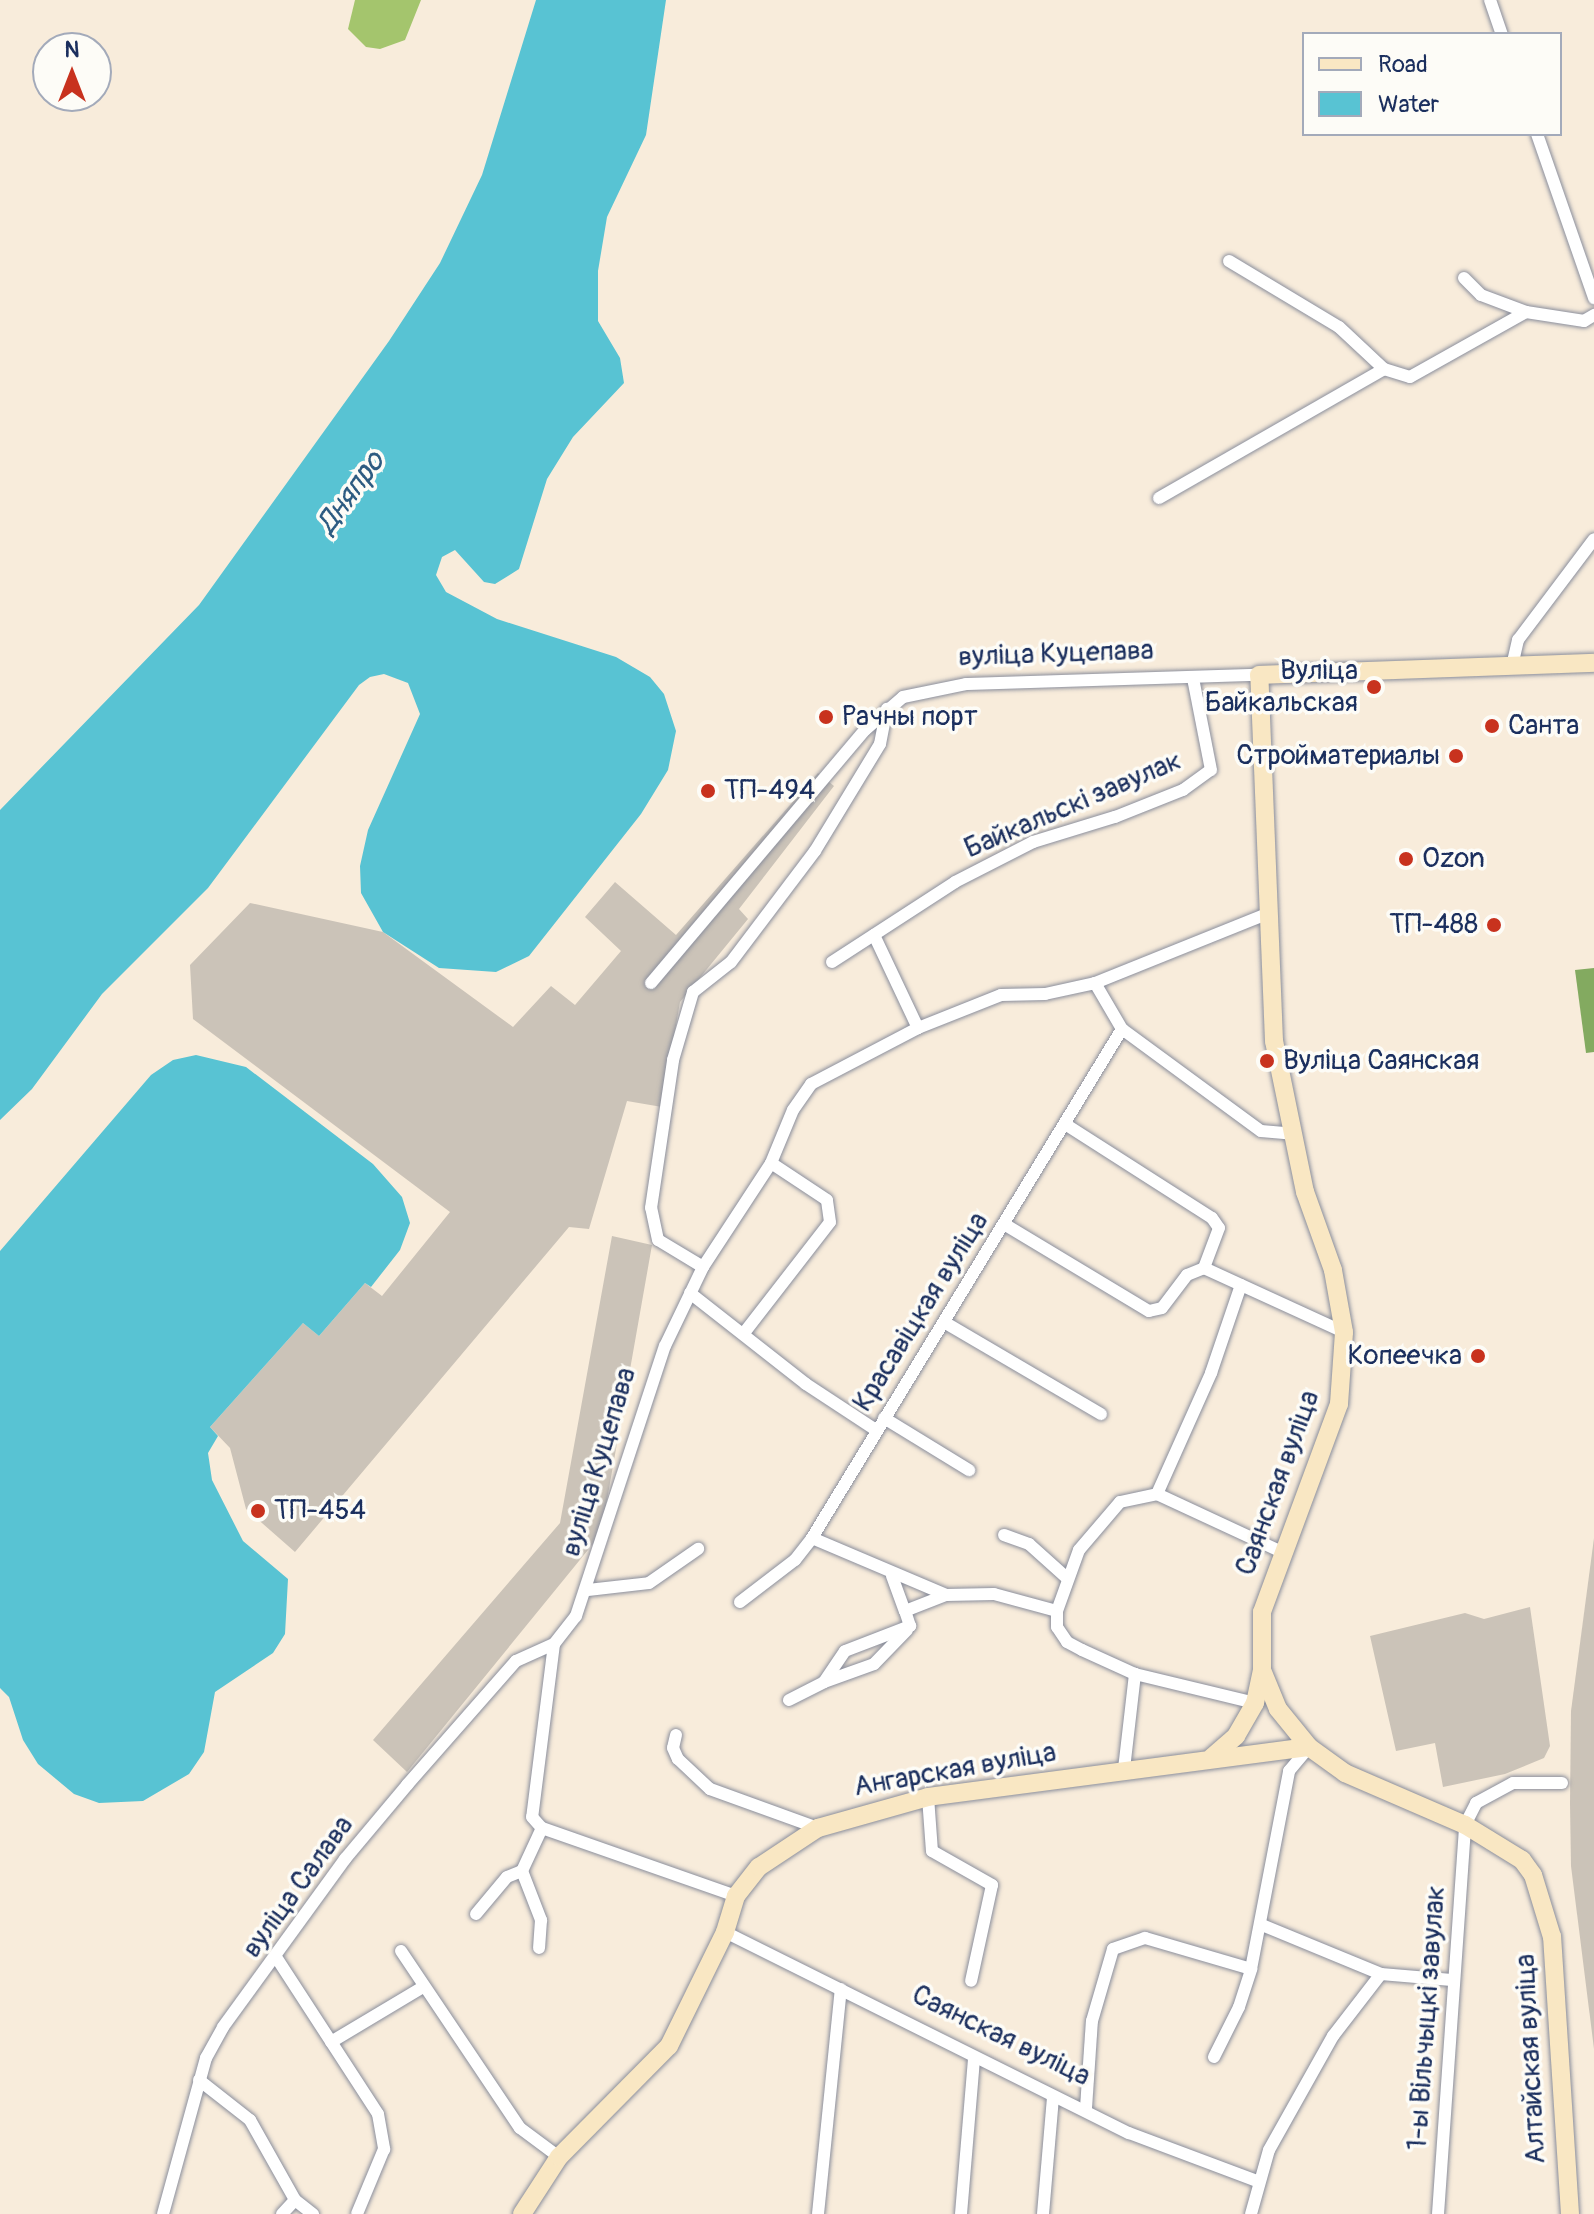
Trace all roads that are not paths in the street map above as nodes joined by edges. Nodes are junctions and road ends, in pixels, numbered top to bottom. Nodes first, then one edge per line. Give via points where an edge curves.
1 (1490, 0) edge
2 (1501, 32) edge
3 (1538, 136) edge
4 (1229, 261) dead end
5 (1464, 278) dead end
6 (1593, 292) edge
7 (1526, 312) junction
8 (1594, 315) edge
9 (1384, 369) junction
10 (1159, 498) dead end
11 (1594, 539) edge
12 (1594, 663) edge
13 (1512, 666) junction
14 (1259, 675) junction
15 (1193, 678) junction
16 (887, 709) junction
17 (1267, 914) junction
18 (874, 935) junction
19 (832, 962) dead end
20 (651, 983) dead end
21 (1095, 983) junction
22 (918, 1028) junction
23 (1122, 1029) junction
24 (1065, 1124) junction
25 (1293, 1134) junction
26 (771, 1163) junction
27 (1004, 1224) junction
28 (703, 1267) junction
29 (1204, 1268) junction
30 (1241, 1285) junction
31 (690, 1293) junction
32 (944, 1322) junction
33 (1344, 1332) junction
34 (744, 1333) junction
35 (1101, 1414) dead end
36 (884, 1418) junction
37 (876, 1430) junction
38 (969, 1470) dead end
39 (1157, 1494) junction
40 (1004, 1535) dead end
41 (812, 1538) junction
42 (698, 1549) dead end
43 (1282, 1552) junction
44 (892, 1576) junction
45 (1068, 1579) junction
46 (588, 1590) junction
47 (946, 1595) junction
48 (740, 1602) dead end
49 (905, 1611) junction
50 (1057, 1611) junction
51 (910, 1626) junction
52 (554, 1644) junction
53 (1262, 1670) junction
54 (1135, 1674) junction
55 (824, 1682) junction
56 (789, 1700) dead end
57 (1255, 1703) junction
58 (676, 1735) dead end
59 (1309, 1747) junction
60 (1212, 1757) junction
61 (1124, 1769) junction
62 (1562, 1783) dead end
63 (928, 1797) junction
64 (1465, 1825) junction
65 (542, 1828) junction
66 (818, 1828) junction
67 (522, 1871) junction
68 (736, 1896) junction
69 (476, 1914) dead end
70 (1262, 1925) junction
71 (725, 1932) junction
72 (539, 1948) dead end
73 (401, 1951) dead end
74 (276, 1957) junction
75 (1251, 1969) junction
76 (1381, 1974) junction
77 (1452, 1980) junction
78 (971, 1981) dead end
79 (423, 1987) junction
80 (841, 1989) junction
81 (331, 2042) junction
82 (1214, 2057) dead end
83 (974, 2058) junction
84 (199, 2080) junction
85 (1053, 2097) junction
86 (1086, 2108) junction
87 (559, 2157) junction
88 (1257, 2181) junction
89 (295, 2200) junction
90 (163, 2214) edge
91 (282, 2214) edge
92 (313, 2214) edge
93 (357, 2214) edge
94 (522, 2214) edge
95 (818, 2214) edge
96 (961, 2214) edge
97 (1043, 2214) edge
98 (1251, 2214) edge
99 (1438, 2214) edge
100 (1570, 2214) edge

1 - 2 street
3 - 6 street
4 - 9 street via 1339,327
5 - 7 street via 1481,295
7 - 8 street via 1584,321
7 - 9 street via 1410,377
9 - 10 street
11 - 13 street via 1518,640
12 - 13 main road, вуліца Куцепава
13 - 14 main road, вуліца Куцепава
14 - 15 street, вуліца Куцепава
14 - 17 main road, Саянская вуліца
15 - 16 street, вуліца Куцепава via 947,686 912,693
15 - 18 street, Байкальскі завулак via 1211,770 1183,790 1129,812 1033,842 955,882
16 - 20 street, вуліца Куцепава
16 - 28 street via 880,744 815,851 731,962 693,992 673,1060 651,1208 658,1240
17 - 21 street, вуліца Куцепава
17 - 25 main road, Саянская вуліца via 1274,1041
18 - 19 street, Байкальскі завулак
18 - 22 street
21 - 22 street, вуліца Куцепава via 1045,994 1001,995
21 - 23 street
22 - 26 street, вуліца Куцепава via 811,1084 793,1110
23 - 24 street, Красавіцкая вуліца
23 - 25 street via 1261,1131
24 - 27 street, Красавіцкая вуліца
24 - 29 street via 1212,1218 1219,1228
25 - 33 main road, Саянская вуліца via 1305,1192 1333,1270
26 - 28 street, вуліца Куцепава
26 - 34 street via 827,1200 830,1222
27 - 29 street via 1149,1311 1162,1308 1187,1275
27 - 32 street, Красавіцкая вуліца
28 - 31 street, вуліца Куцепава
29 - 30 street
30 - 33 street
30 - 39 street via 1211,1373
31 - 34 street
31 - 46 street, вуліца Куцепава via 665,1346
32 - 35 street
32 - 36 street, Красавіцкая вуліца
33 - 43 main road, Саянская вуліца via 1339,1404 1316,1476
34 - 37 street via 806,1384
36 - 37 street, Красавіцкая вуліца
36 - 38 street
37 - 41 street, Красавіцкая вуліца
39 - 43 street
39 - 45 street via 1120,1502 1079,1550
40 - 45 street via 1029,1544
41 - 44 street
41 - 48 street, Красавіцкая вуліца via 795,1560
42 - 46 street via 649,1583
43 - 53 main road, Саянская вуліца via 1261,1620
44 - 47 street
44 - 49 street
45 - 50 street
46 - 52 street, вуліца Куцепава
47 - 49 street
47 - 50 street via 994,1594
49 - 51 street
50 - 54 street via 1057,1627 1067,1642
51 - 55 street via 874,1664
51 - 55 street via 845,1651
52 - 65 street via 532,1817
52 - 74 street, вуліца Салава via 516,1661 345,1859
53 - 57 main road
53 - 59 main road, Саянская вуліца via 1278,1709
54 - 57 street
54 - 61 street
55 - 56 street
57 - 60 main road via 1236,1736
58 - 66 street via 673,1748 678,1759 710,1789
59 - 60 main road, Ангарская вуліца
59 - 64 main road via 1345,1773
59 - 70 street via 1289,1771
60 - 61 main road, Ангарская вуліца
61 - 63 main road, Ангарская вуліца
62 - 64 street via 1513,1783 1476,1803
63 - 66 main road, Ангарская вуліца
63 - 78 street via 932,1851 992,1885
64 - 77 street, 1-ы Вільчыцкі завулак
64 - 100 main road, Алтайская вуліца via 1522,1860 1544,1902 1552,1937
65 - 67 street
65 - 68 street
66 - 68 main road, Ангарская вуліца via 759,1867
67 - 69 street via 507,1877
67 - 72 street via 541,1920
68 - 71 main road, Ангарская вуліца
70 - 75 street
70 - 76 street
71 - 80 street, Саянская вуліца
71 - 87 main road, Ангарская вуліца via 669,2046
73 - 79 street
74 - 81 street
74 - 84 street, вуліца Салава via 214,2041
75 - 82 street
75 - 86 street via 1145,1938 1113,1949 1092,2021
76 - 77 street
76 - 88 street via 1333,2036
77 - 99 street, 1-ы Вільчыцкі завулак
79 - 81 street
79 - 87 street via 520,2128
80 - 83 street, Саянская вуліца
80 - 95 street
81 - 93 street via 378,2114 383,2133 381,2163 361,2194
83 - 85 street, Саянская вуліца
83 - 96 street
84 - 89 street via 250,2120
84 - 90 street, вуліца Салава
85 - 86 street, Саянская вуліца
85 - 97 street
86 - 88 street, Саянская вуліца via 1129,2133
87 - 94 main road, Ангарская вуліца
88 - 98 street
89 - 91 street
89 - 92 street

